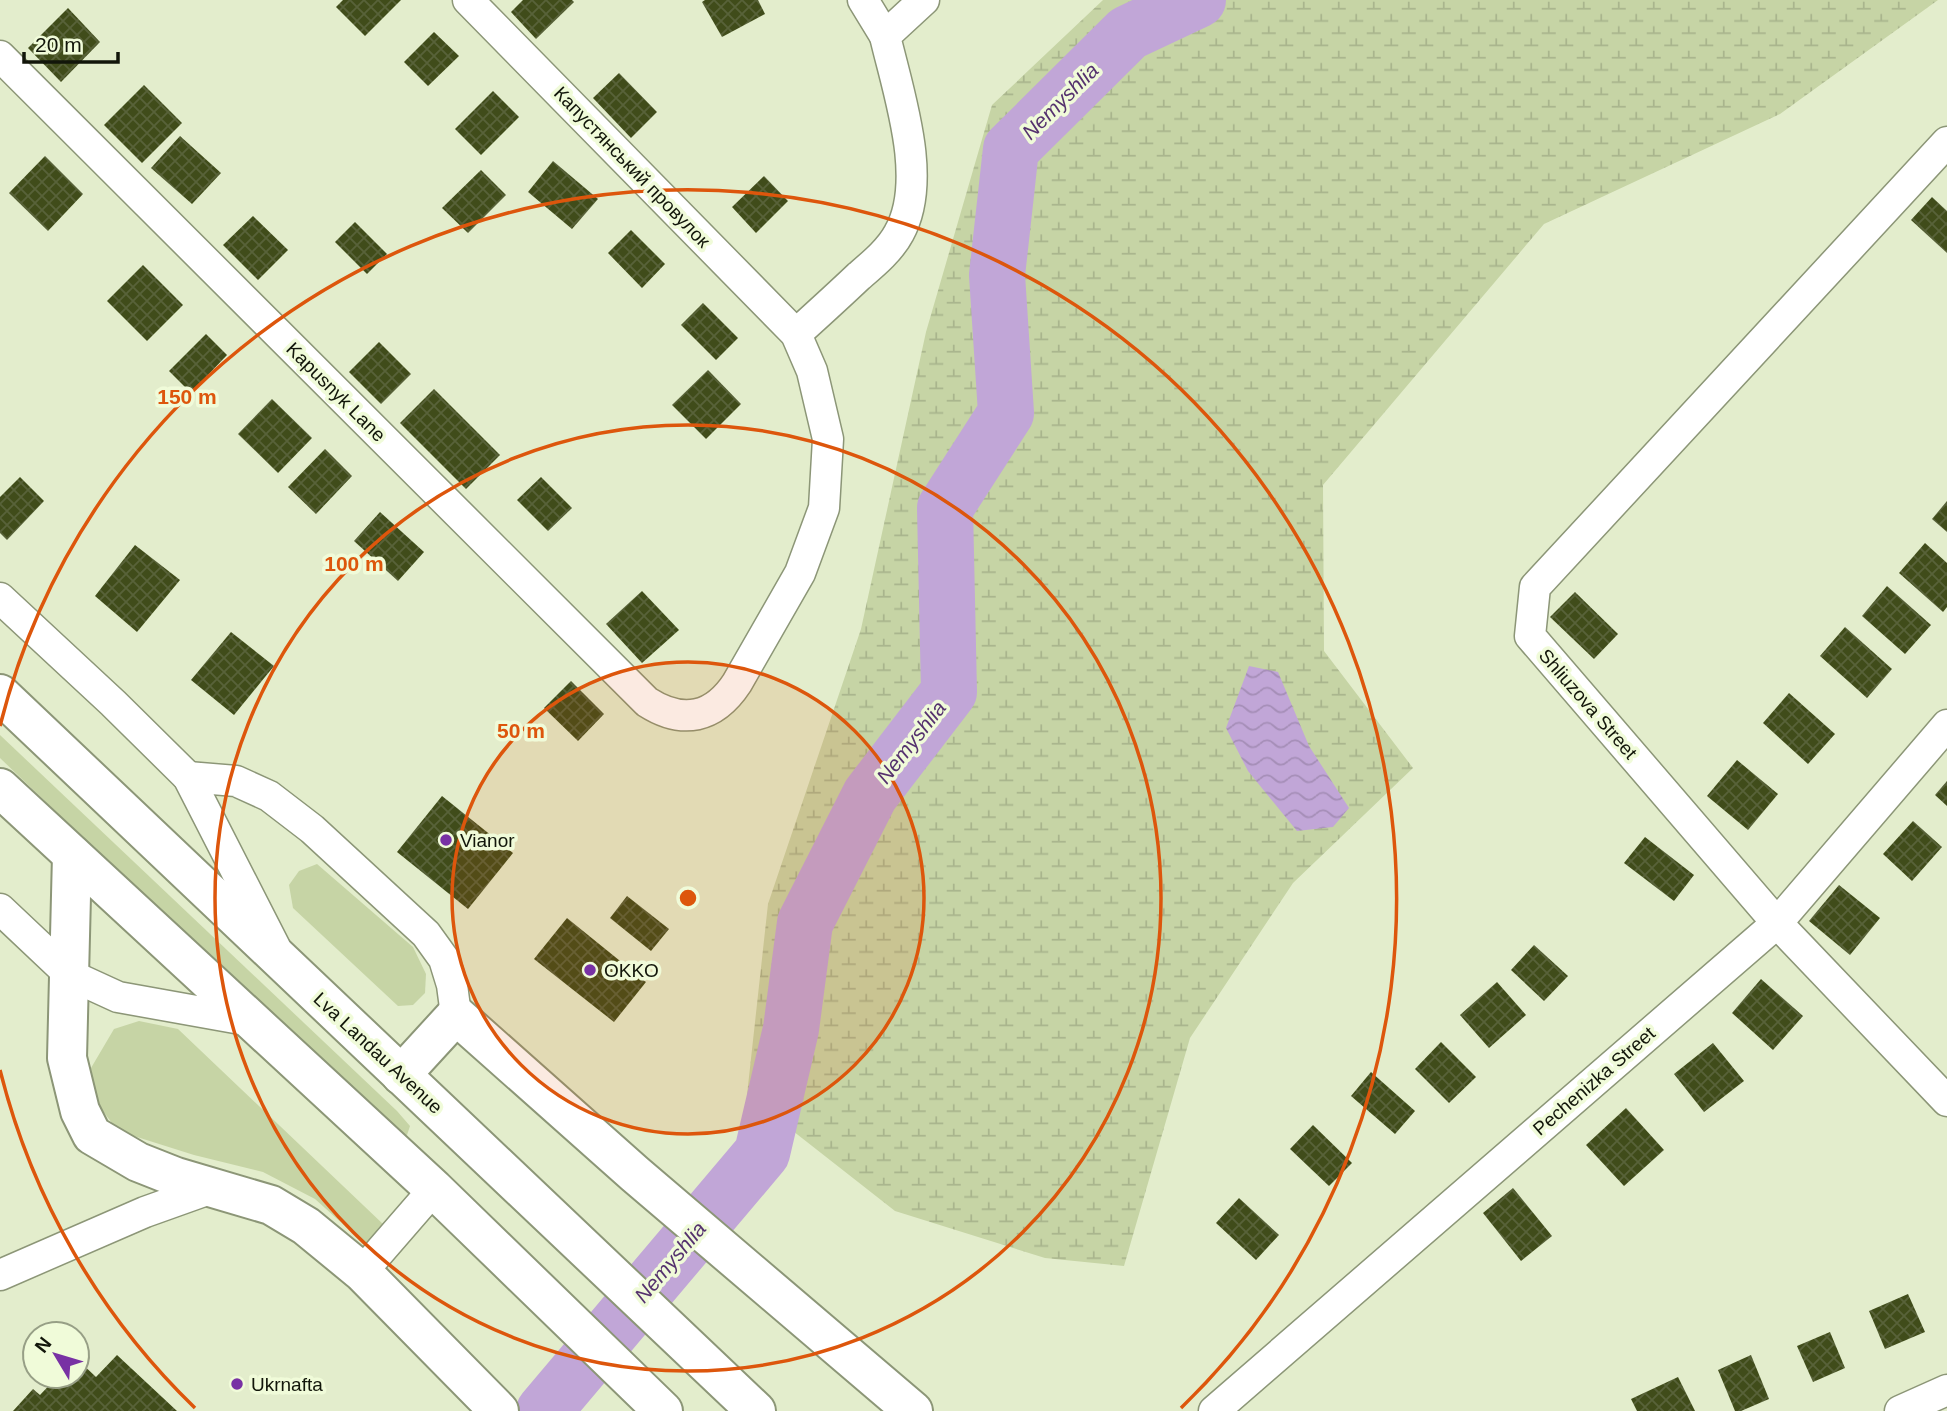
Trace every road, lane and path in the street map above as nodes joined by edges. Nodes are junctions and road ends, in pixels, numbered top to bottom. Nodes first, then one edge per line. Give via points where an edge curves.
1 (468, 0) edge
2 (863, 0) edge
3 (923, 0) edge
4 (885, 36) junction
5 (0, 56) edge
6 (1947, 142) edge
7 (796, 334) junction
8 (0, 598) edge
9 (0, 694) edge
10 (1947, 725) edge
11 (188, 777) junction
12 (0, 788) edge
13 (72, 855) junction
14 (0, 909) edge
15 (1777, 923) junction
16 (283, 963) junction
17 (70, 975) junction
18 (456, 1015) junction
19 (252, 1021) junction
20 (401, 1075) junction
21 (1947, 1101) edge
22 (473, 1142) junction
23 (215, 1187) junction
24 (434, 1189) junction
25 (362, 1272) junction
26 (0, 1275) edge
27 (1947, 1390) edge
28 (499, 1411) edge
29 (663, 1411) edge
30 (756, 1411) edge
31 (913, 1411) edge
32 (1214, 1411) edge
33 (1900, 1411) edge

1 - 7 street, Капустянський провулок
2 - 4 street
3 - 4 street
4 - 7 street via 913,177 910,207 898,235 879,258
5 - 7 street, Kapusnyk Lane via 647,702 662,711 697,715 727,698 800,573 824,508 828,439 812,371
6 - 15 street, Shliuzova Street via 1535,587 1530,636
8 - 11 street
9 - 16 main road, Lva Landau Avenue
10 - 15 street, Pechenizka Street
11 - 16 street
11 - 18 street via 236,781 269,796 312,830 426,934 444,959
12 - 13 main road
13 - 17 main road
13 - 19 main road
14 - 17 street
15 - 21 street, Shliuzova Street
15 - 32 street, Pechenizka Street
16 - 20 main road, Lva Landau Avenue
17 - 19 street via 118,997
17 - 23 main road via 67,1058 80,1111 92,1135 138,1162
18 - 20 main road
18 - 31 main road
19 - 24 main road
20 - 22 main road, Lva Landau Avenue
22 - 24 main road
22 - 30 main road, Lva Landau Avenue
23 - 25 main road via 271,1205 306,1226
23 - 26 street
24 - 25 street
24 - 29 main road
25 - 28 main road
27 - 33 street

